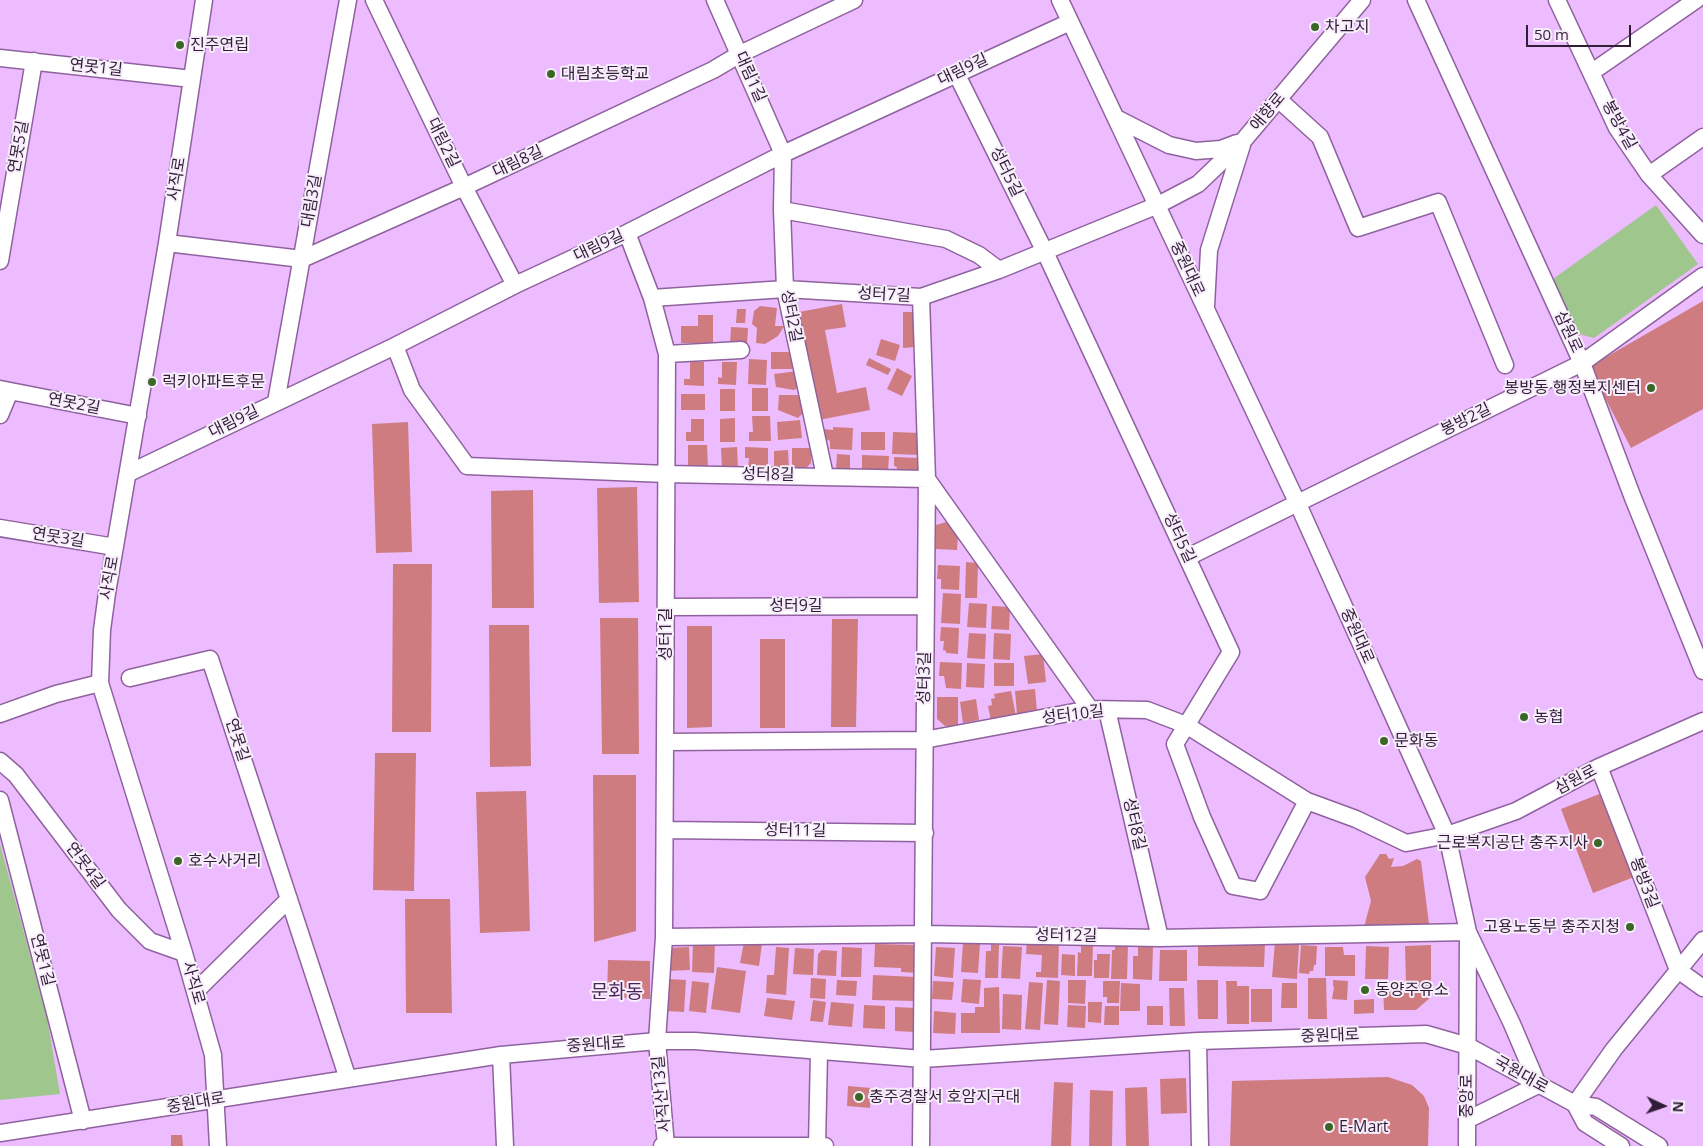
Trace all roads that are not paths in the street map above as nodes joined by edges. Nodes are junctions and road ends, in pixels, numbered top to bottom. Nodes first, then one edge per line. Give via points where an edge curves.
1 (204, 0) edge
2 (348, 0) edge
3 (374, 0) edge
4 (715, 0) edge
5 (854, 0) edge
6 (1060, 0) edge
7 (1362, 0) edge
8 (1416, 0) edge
9 (1696, 0) edge
10 (1563, 3) edge
11 (1070, 22) junction
12 (740, 54) junction
13 (0, 58) edge
14 (34, 61) junction
15 (1592, 72) junction
16 (956, 73) junction
17 (192, 79) junction
18 (1278, 100) junction
19 (1116, 118) junction
20 (1703, 137) edge
21 (1243, 140) junction
22 (783, 154) junction
23 (1649, 176) junction
24 (464, 187) junction
25 (1158, 205) junction
26 (782, 210) junction
27 (627, 233) junction
28 (1703, 235) edge
29 (167, 243) junction
30 (1045, 252) junction
31 (302, 259) junction
32 (0, 261) edge
33 (999, 270) junction
34 (1703, 276) edge
35 (515, 285) junction
36 (785, 289) junction
37 (920, 297) junction
38 (652, 298) junction
39 (1206, 308) junction
40 (395, 346) junction
41 (741, 350) dead end
42 (667, 354) junction
43 (1582, 363) junction
44 (1505, 365) dead end
45 (5, 390) edge
46 (276, 402) junction
47 (0, 415) edge
48 (138, 416) junction
49 (129, 473) junction
50 (666, 474) junction
51 (825, 476) junction
52 (927, 479) junction
53 (1296, 502) junction
54 (0, 528) edge
55 (115, 547) junction
56 (1188, 557) junction
57 (925, 606) junction
58 (666, 607) junction
59 (1703, 671) edge
60 (130, 678) dead end
61 (100, 683) junction
62 (1090, 709) junction
63 (1107, 710) junction
64 (0, 714) edge
65 (1703, 721) edge
66 (1186, 725) junction
67 (924, 740) junction
68 (666, 742) junction
69 (0, 761) edge
70 (1600, 767) junction
71 (0, 800) edge
72 (1307, 800) junction
73 (665, 830) junction
74 (925, 833) junction
75 (1447, 835) junction
76 (289, 899) junction
77 (1468, 932) junction
78 (924, 934) junction
79 (664, 937) junction
80 (1160, 938) junction
81 (1703, 940) edge
82 (184, 953) junction
83 (1678, 970) junction
84 (1703, 988) edge
85 (196, 991) junction
86 (657, 1041) junction
87 (1198, 1041) junction
88 (1468, 1046) junction
89 (819, 1052) junction
90 (501, 1055) junction
91 (923, 1059) junction
92 (348, 1079) junction
93 (1538, 1085) junction
94 (217, 1099) junction
95 (1575, 1104) junction
96 (1467, 1120) junction
97 (82, 1121) junction
98 (0, 1133) edge
99 (218, 1146) edge
100 (505, 1146) edge
101 (665, 1146) edge
102 (820, 1146) edge
103 (921, 1146) edge
104 (1200, 1146) edge
105 (1467, 1146) edge
106 (1621, 1146) edge
107 (1659, 1146) edge

1 - 17 street, 사직로
2 - 31 street, 대림3길
3 - 24 street, 대림2길
4 - 12 street, 대림1길
5 - 12 street, 대림8길
6 - 11 street, 중원대로
7 - 18 street, 애향로
8 - 43 street, 삼원로
9 - 15 street
10 - 15 street, 봉방4길
11 - 16 street, 대림9길
11 - 19 street, 중원대로
12 - 22 street, 대림1길
12 - 24 street, 대림8길 via 713,70
13 - 14 street, 연못1길
14 - 17 street, 연못1길
14 - 32 street, 연못5길
15 - 23 street, 봉방4길 via 1617,128
16 - 22 street, 대림9길
16 - 30 street, 성터5길
17 - 29 street, 사직로
18 - 21 street, 애향로
18 - 44 street via 1320,137 1358,228 1438,202
19 - 21 street via 1169,145 1196,151 1221,150
19 - 25 street, 중원대로
20 - 23 street
21 - 25 street, 애향로 via 1198,184
21 - 39 street via 1209,250
22 - 26 street, 성터2길
22 - 27 street, 대림9길
23 - 28 street, 봉방4길
24 - 31 street, 대림8길
24 - 35 street, 대림2길
25 - 30 street, 성터7길
25 - 39 street, 중원대로
26 - 33 street via 946,239
26 - 36 street, 성터2길
27 - 35 street, 대림9길
27 - 38 street, 성터1길
29 - 31 street
29 - 48 street, 사직로
30 - 33 street, 성터7길
30 - 56 street, 성터5길
31 - 46 street, 대림3길
33 - 37 street, 성터7길
34 - 43 street, 봉방2길
35 - 40 street, 대림9길
36 - 37 street, 성터7길
36 - 38 street, 성터7길
36 - 51 street, 성터2길
37 - 52 street, 성터3길
38 - 42 street, 성터1길
39 - 53 street, 중원대로
40 - 46 street, 대림9길
40 - 50 street, 성터8길 via 412,390 467,466
41 - 42 street
42 - 50 street, 성터1길
43 - 53 street, 봉방2길
43 - 59 street, 삼원로
45 - 47 street, 연못2길
45 - 48 street, 연못2길
46 - 49 street, 대림9길
48 - 49 street, 사직로
49 - 55 street, 사직로
50 - 51 street, 성터8길
50 - 58 street, 성터1길
51 - 52 street, 성터8길
52 - 57 street, 성터3길
52 - 62 street
53 - 56 street, 봉방2길
53 - 75 street, 중원대로
54 - 55 street, 연못3길
55 - 61 street, 사직로 via 102,630
56 - 66 street, 성터5길 via 1231,652
57 - 58 street, 성터9길
57 - 67 street, 성터3길
58 - 68 street, 성터1길
60 - 76 street, 연못길 via 210,659
61 - 64 street via 56,694
61 - 82 street, 사직로
62 - 63 street, 성터10길
62 - 67 street, 성터10길
63 - 66 street, 성터10길 via 1147,710
63 - 80 street, 성터8길
65 - 70 street, 삼원로
66 - 72 street, 성터10길
66 - 72 street, 성터5길 via 1175,744 1202,817 1233,886 1260,891
67 - 68 street, 성터10길
67 - 74 street, 성터3길
68 - 73 street, 성터1길
69 - 82 street, 연못4길 via 16,775 120,910 150,941
70 - 75 street, 삼원로 via 1516,811
70 - 83 street, 봉방3길
71 - 97 street, 연못1길
72 - 75 street, 성터10길 via 1406,843
73 - 74 street, 성터11길
73 - 79 street, 성터1길
74 - 78 street, 성터3길
75 - 77 street, 중원대로
76 - 85 street
76 - 92 street, 연못길
77 - 80 street, 성터12길
77 - 88 street, 중원대로
77 - 93 street
78 - 79 street, 성터12길
78 - 80 street, 성터12길
78 - 91 street, 성터3길
79 - 86 street, 성터1길
81 - 83 street
82 - 85 street, 사직로
83 - 84 street
83 - 95 street via 1614,1049
85 - 94 street, 사직로 via 213,1055
86 - 89 street, 중원대로 via 695,1041
86 - 90 street, 중원대로
86 - 101 street, 사직산13길
87 - 88 street, 중원대로 via 1426,1034
87 - 91 street, 중원대로
87 - 104 street
88 - 93 street, 국원대로
88 - 96 street, 중앙로
89 - 91 street, 중원대로
89 - 102 street
90 - 92 street, 중원대로
90 - 100 street
91 - 103 street, 성터3길
92 - 94 street, 중원대로
93 - 95 street, 국원대로
93 - 96 street
94 - 97 street, 중원대로
94 - 99 street, 사직로
95 - 106 street via 1585,1123
95 - 107 street, 국원대로 via 1596,1108
96 - 105 street, 중앙로
97 - 98 street, 중원대로
101 - 102 street

